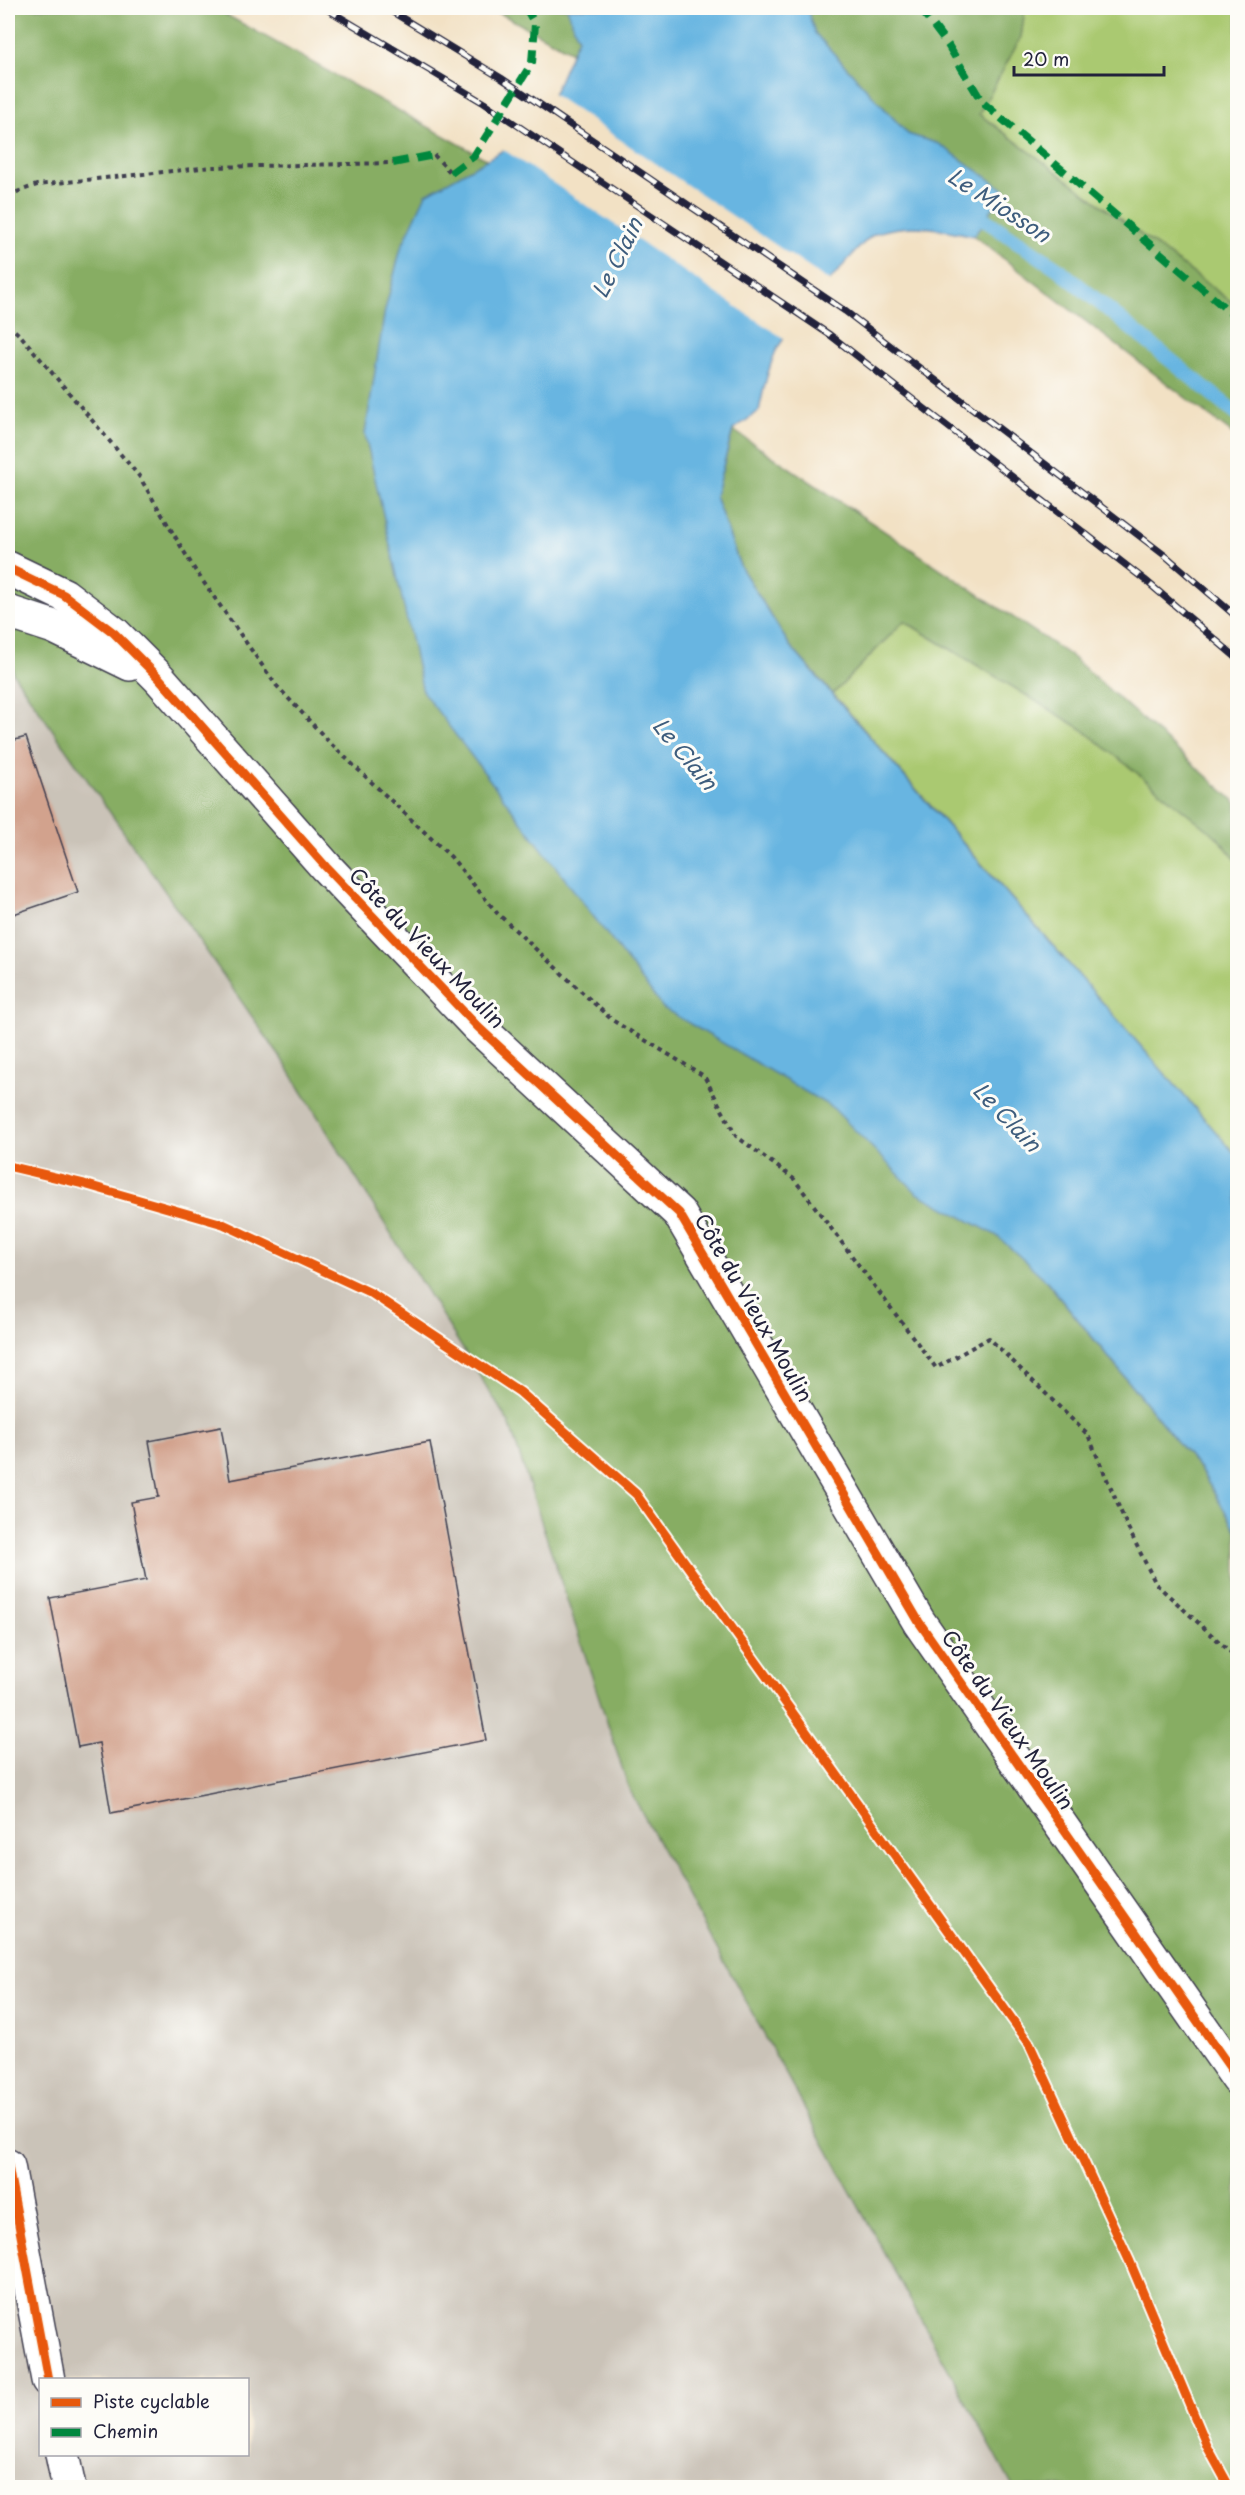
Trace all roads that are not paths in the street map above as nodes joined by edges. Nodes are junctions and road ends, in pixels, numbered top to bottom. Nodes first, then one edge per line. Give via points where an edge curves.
1 (8, 568) edge
2 (8, 612) edge
3 (159, 678) junction
4 (1238, 2079) edge
5 (8, 2166) edge
6 (48, 2378) edge
7 (62, 2456) edge
8 (69, 2487) edge

1 - 3 street, Côte du Vieux Moulin via 64,596 114,633
2 - 3 street, Côte du Vieux Moulin via 54,627
3 - 4 street, Côte du Vieux Moulin via 326,867 478,1027 679,1213 919,1622
5 - 6 street
7 - 8 street

